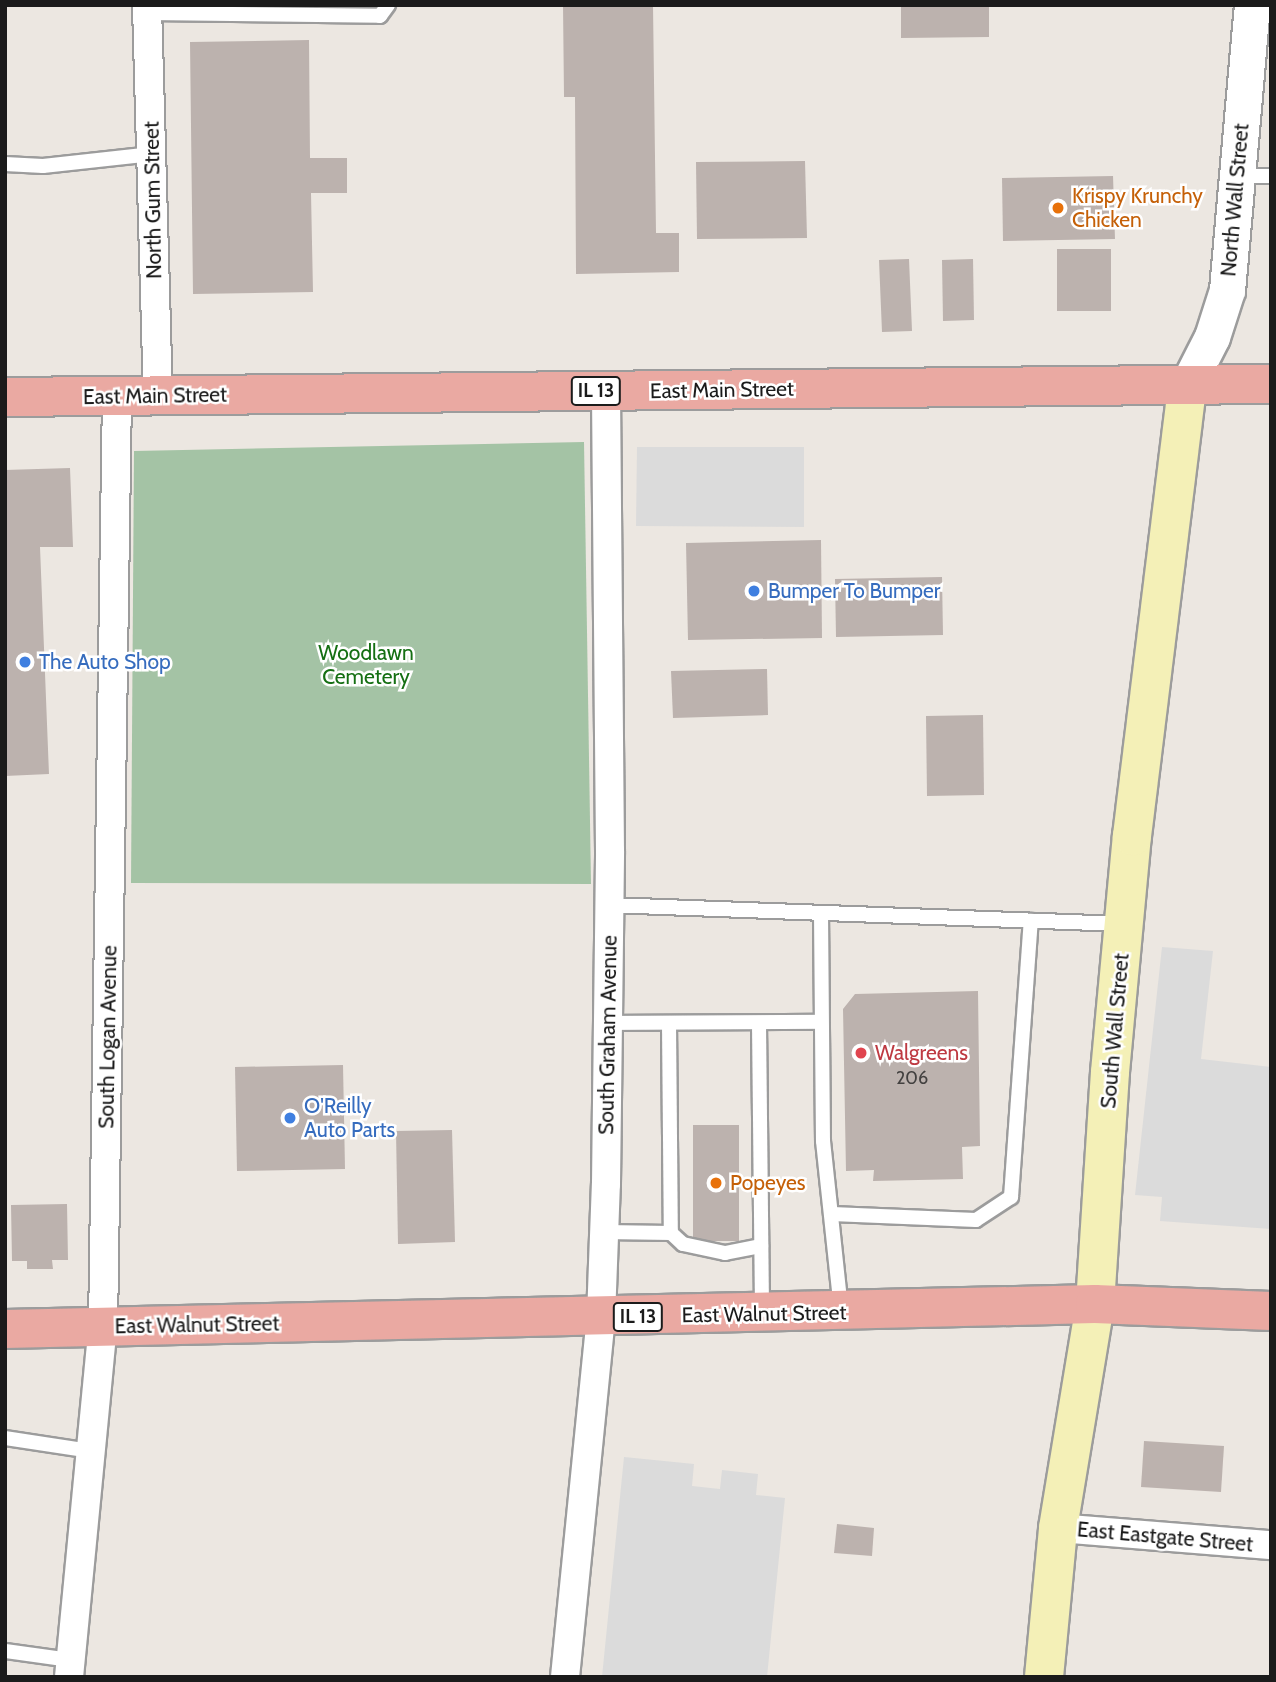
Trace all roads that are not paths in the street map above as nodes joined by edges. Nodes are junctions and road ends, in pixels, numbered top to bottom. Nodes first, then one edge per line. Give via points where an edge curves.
1 (388, 5) edge
2 (1252, 5) edge
3 (147, 9) edge
4 (152, 155) junction
5 (5, 164) edge
6 (1254, 176) edge
7 (1271, 384) edge
8 (1187, 386) junction
9 (606, 391) junction
10 (117, 396) junction
11 (158, 396) junction
12 (5, 397) edge
13 (609, 905) junction
14 (821, 914) junction
15 (1031, 921) junction
16 (1124, 924) junction
17 (820, 1022) junction
18 (608, 1023) junction
19 (669, 1023) junction
20 (759, 1023) junction
21 (832, 1214) junction
22 (604, 1233) junction
23 (671, 1233) junction
24 (761, 1246) junction
25 (1095, 1304) junction
26 (1271, 1311) edge
27 (841, 1312) junction
28 (762, 1314) junction
29 (601, 1318) junction
30 (103, 1327) junction
31 (5, 1329) edge
32 (5, 1438) edge
33 (91, 1451) junction
34 (1058, 1528) junction
35 (1271, 1545) edge
36 (5, 1651) edge
37 (69, 1669) edge
38 (565, 1677) edge
39 (1044, 1677) edge

1 - 3 lane via 380,16
2 - 6 street, North Wall Street
3 - 4 street, North Gum Street
4 - 5 lane via 43,166
4 - 11 street, North Gum Street
6 - 8 street, North Wall Street via 1227,290 1212,337
7 - 8 highway, East Main Street / IL 13
8 - 9 highway, East Main Street / IL 13
8 - 16 main road, South Wall Street
9 - 11 highway, East Main Street / IL 13
9 - 13 street, South Graham Avenue
10 - 11 highway, East Main Street / IL 13
10 - 12 highway, East Main Street / IL 13
10 - 30 street, South Logan Avenue
13 - 14 lane
13 - 18 street, South Graham Avenue
14 - 15 lane
14 - 17 lane
15 - 16 lane
15 - 21 lane via 1011,1197 976,1220
16 - 25 main road, South Wall Street
17 - 20 lane
17 - 21 lane via 823,1141
18 - 19 lane
18 - 22 street, South Graham Avenue
19 - 20 lane
19 - 23 lane
20 - 24 lane
21 - 27 lane
22 - 23 lane
22 - 29 street, South Graham Avenue
23 - 24 lane via 683,1244 725,1253
24 - 28 lane
25 - 26 highway, East Walnut Street / IL 13
25 - 27 highway, East Walnut Street / IL 13
25 - 34 main road, South Wall Street
27 - 28 highway, East Walnut Street / IL 13
28 - 29 highway, East Walnut Street / IL 13
29 - 30 highway, East Walnut Street / IL 13
29 - 38 street, South Graham Avenue
30 - 31 highway, East Walnut Street / IL 13
30 - 33 street, South Logan Avenue
32 - 33 lane
33 - 37 street, South Logan Avenue
34 - 35 street, East Eastgate Street
34 - 39 main road, South Wall Street
36 - 37 lane

